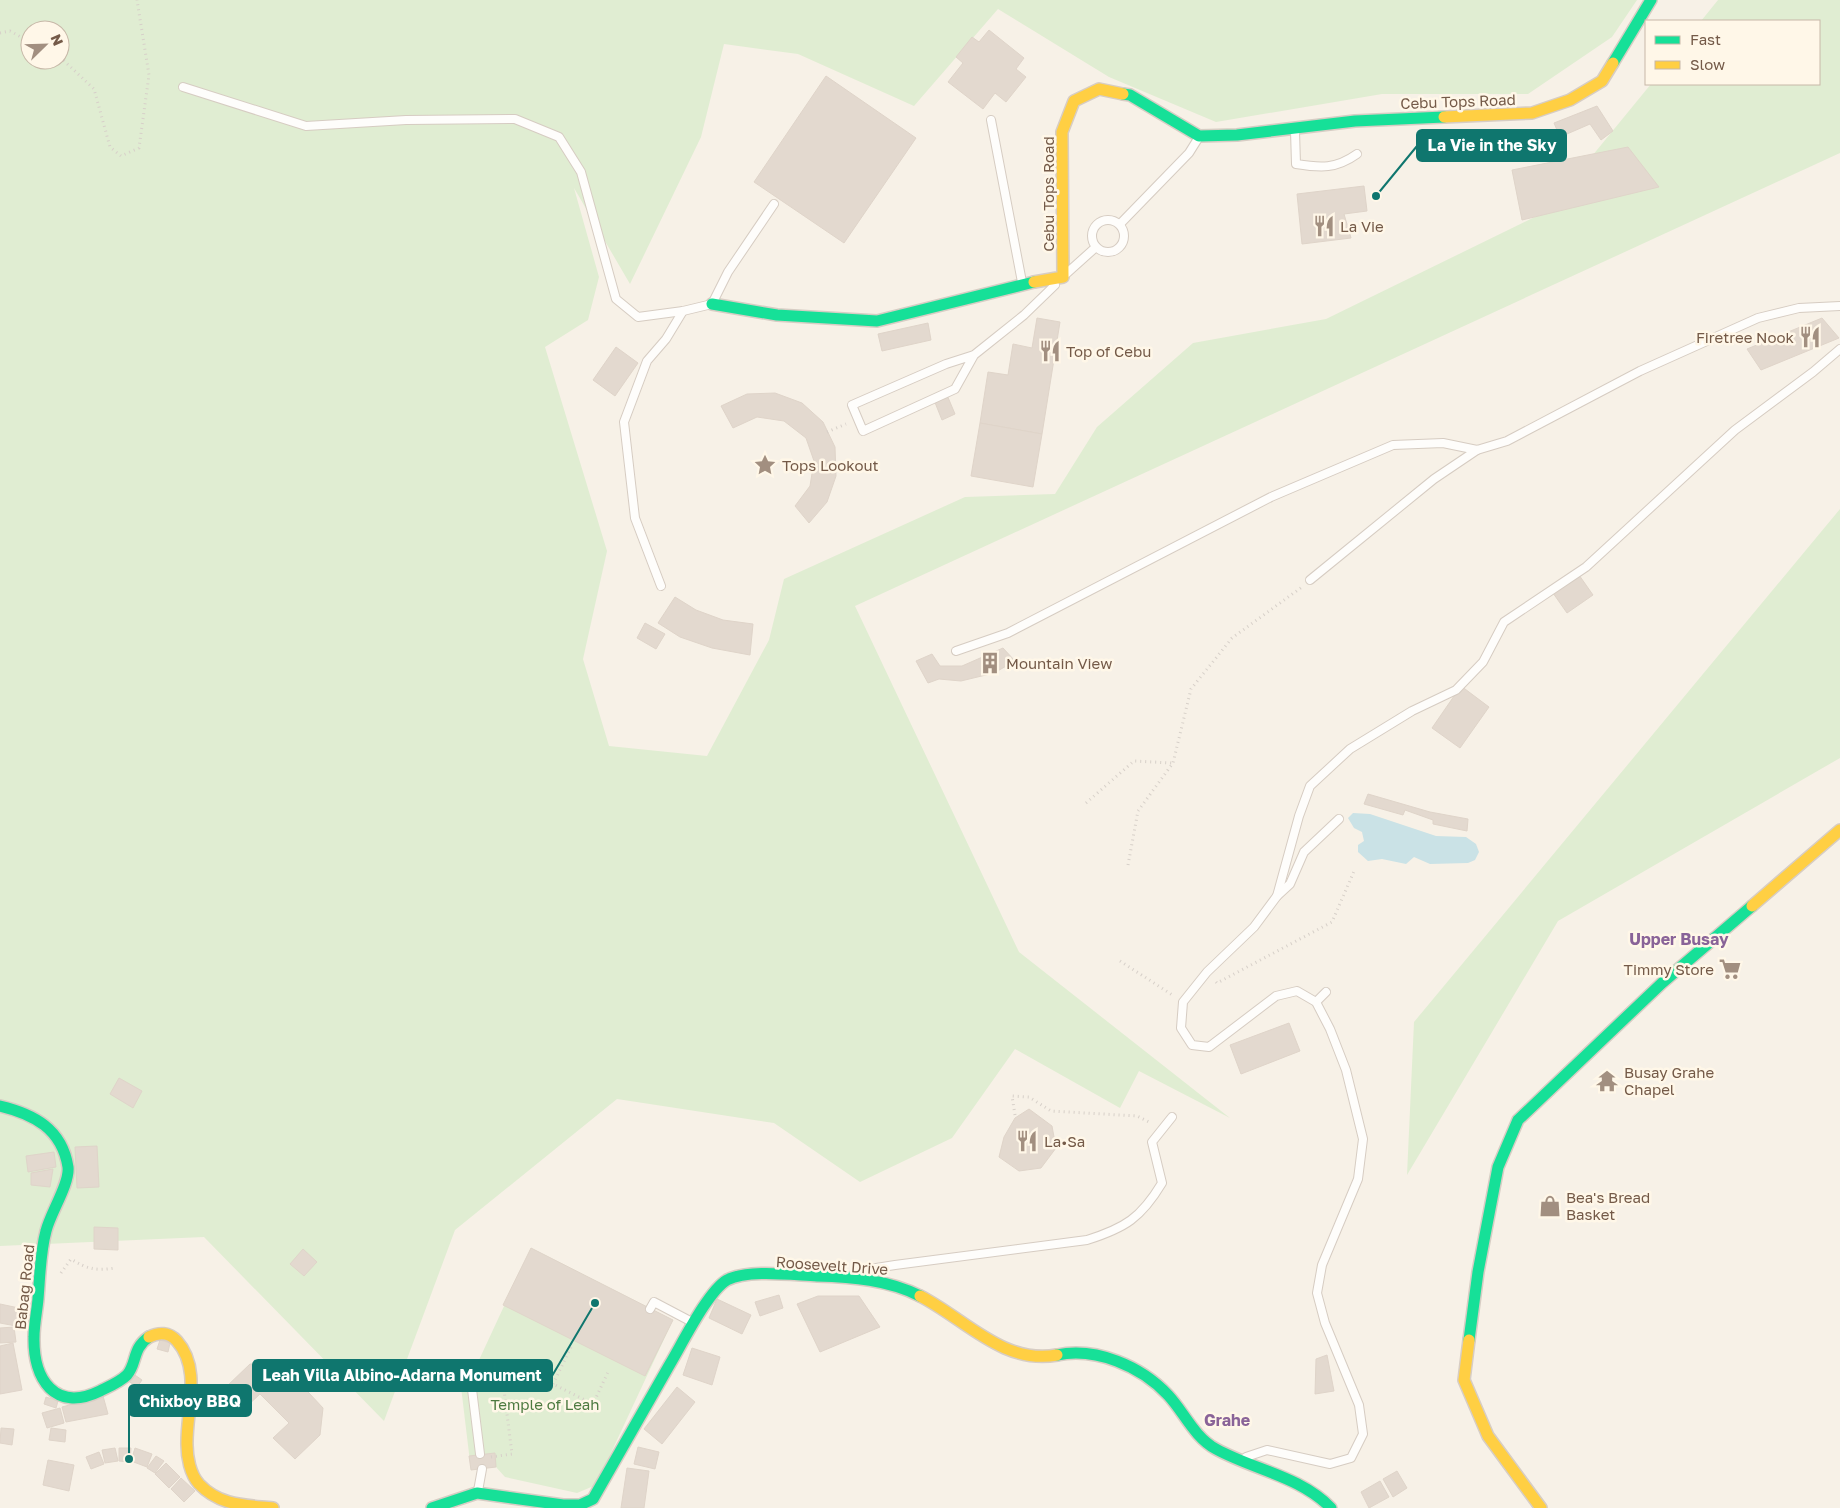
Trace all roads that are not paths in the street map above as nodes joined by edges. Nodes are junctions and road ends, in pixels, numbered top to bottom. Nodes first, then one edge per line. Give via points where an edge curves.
1 (1651, 0) edge
2 (183, 87) dead end
3 (991, 120) dead end
4 (1295, 129) junction
5 (1199, 136) junction
6 (1357, 154) dead end
7 (774, 204) dead end
8 (1120, 224) junction
9 (1096, 247) junction
10 (1063, 276) junction
11 (1022, 284) junction
12 (712, 304) junction
13 (1840, 306) edge
14 (683, 311) junction
15 (1840, 348) edge
16 (974, 355) junction
17 (1477, 450) junction
18 (1310, 580) road end
19 (661, 586) dead end
20 (956, 651) dead end
21 (1339, 820) dead end
22 (1840, 830) edge
23 (1276, 896) junction
24 (1326, 992) dead end
25 (1316, 1002) junction
26 (0, 1106) edge
27 (1172, 1117) dead end
28 (853, 1279) junction
29 (650, 1309) dead end
30 (694, 1323) junction
31 (520, 1367) road end
32 (480, 1454) dead end
33 (1241, 1459) junction
34 (482, 1469) dead end
35 (477, 1493) junction
36 (1531, 1494) junction
37 (273, 1508) edge
38 (432, 1508) edge
39 (1330, 1508) edge
40 (1527, 1508) edge
41 (1541, 1508) edge

1 - 4 street, Cebu Tops Road via 1602,81 1570,100 1532,114 1355,121
2 - 14 lane via 306,126 406,120 515,119 559,137 581,172 616,298 638,317
3 - 11 lane
4 - 5 street, Cebu Tops Road
4 - 6 lane via 1296,164 1324,168 1348,161
5 - 8 lane via 1189,153
5 - 10 street, Cebu Tops Road via 1130,95 1099,89 1074,101 1062,132
7 - 12 lane via 728,272
8 - 9 lane via 1112,220 1096,224 1092,231
8 - 9 lane via 1124,230 1122,244 1110,252
9 - 10 lane
10 - 11 street
10 - 16 lane via 1024,315
11 - 12 street via 878,321 777,315
12 - 14 lane
13 - 17 lane via 1799,308 1758,318 1640,371 1507,441
14 - 19 lane via 666,339 647,361 624,422 635,518
15 - 23 lane via 1735,430 1586,567 1504,622 1483,662 1456,690 1412,710 1350,750 1310,786
16 - 16 lane via 852,405 864,431 955,389
17 - 18 lane via 1434,479
17 - 20 lane via 1443,443 1393,445 1271,497 1008,633
21 - 23 lane via 1304,852 1290,884
22 - 36 street via 1662,983 1518,1120 1498,1167 1478,1272 1464,1380 1488,1436
23 - 25 lane via 1254,927 1207,972 1183,1002 1181,1028 1192,1045 1209,1047 1276,996 1296,991
24 - 25 lane
25 - 33 lane via 1346,1070 1363,1139 1358,1179 1322,1265 1317,1293 1325,1322 1359,1405 1363,1434 1351,1458 1330,1464 1267,1450
26 - 37 street, Babag Road via 25,1112 50,1126 61,1142 69,1170 45,1231 39,1269 34,1339 39,1368 48,1388 63,1397 80,1399 95,1393 127,1374 136,1350 145,1340 158,1333 167,1333 179,1343 192,1383 187,1430 191,1472 214,1498 234,1504
27 - 28 lane via 1152,1142 1162,1183 1149,1205 1133,1221 1112,1232 1087,1240 870,1269
28 - 30 street, Roosevelt Drive via 741,1275 726,1281 715,1292
28 - 33 street, Roosevelt Drive via 890,1283 915,1293 999,1345 1032,1357 1075,1351 1106,1357 1139,1373 1166,1393 1214,1448
29 - 30 lane via 654,1302
30 - 35 street, Roosevelt Drive via 593,1499 580,1505 564,1505
31 - 32 lane via 470,1373
33 - 39 street, Roosevelt Drive via 1325,1500
34 - 35 lane
35 - 38 street
36 - 40 street
36 - 41 street

